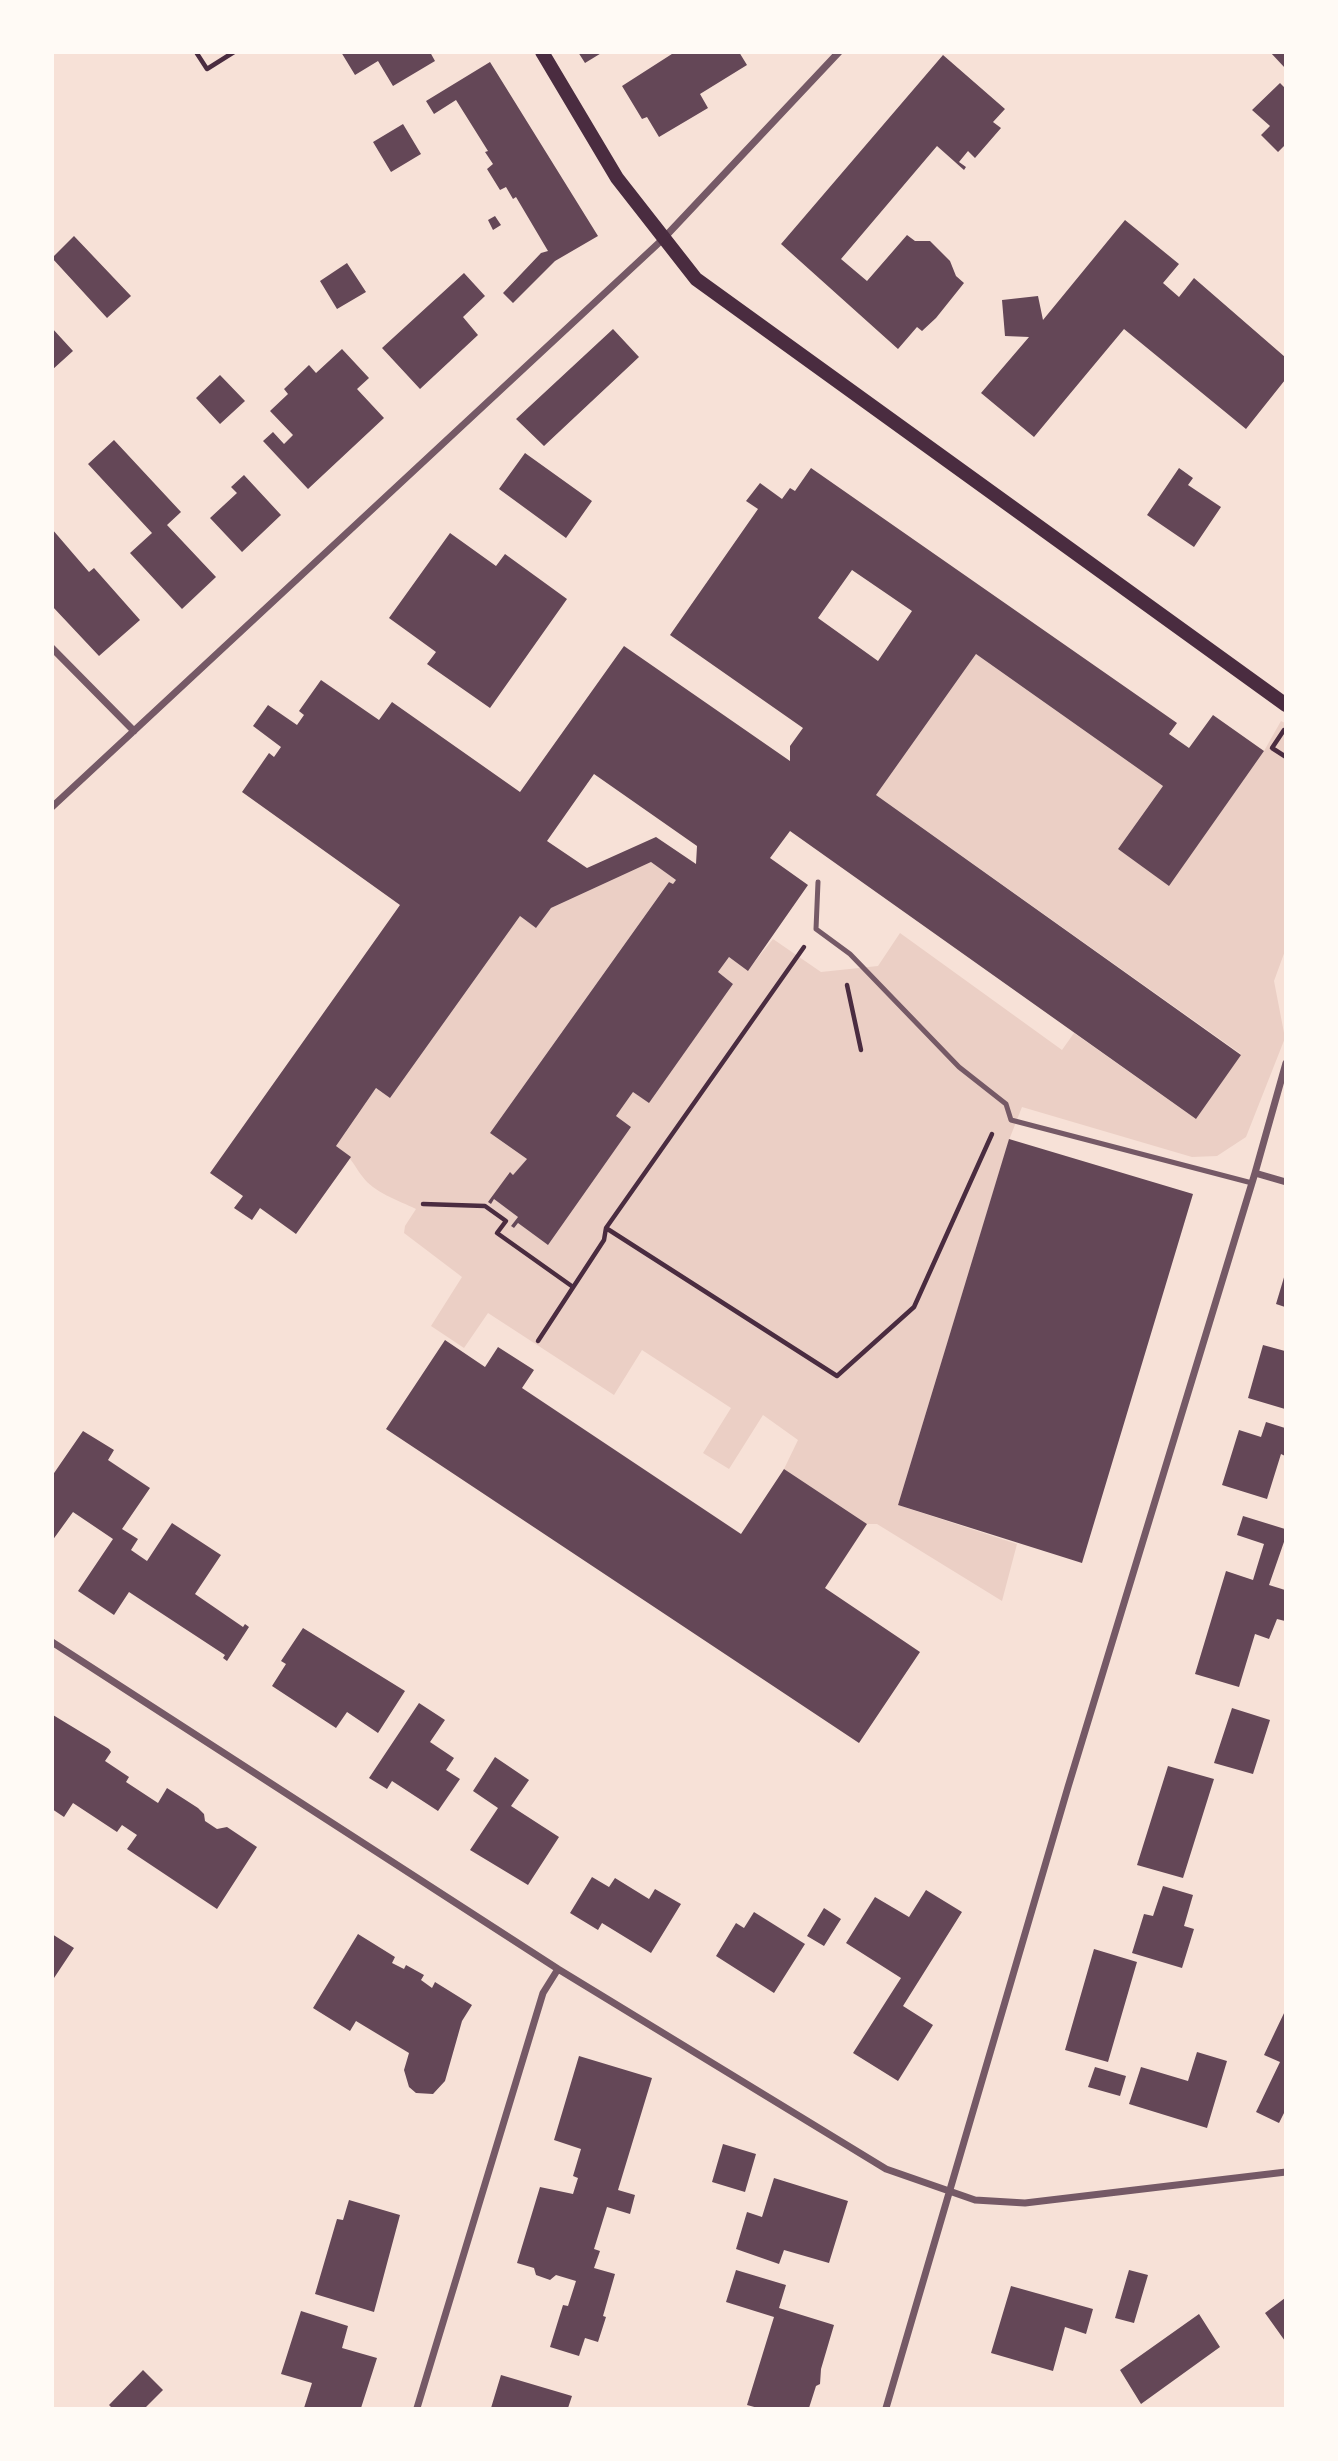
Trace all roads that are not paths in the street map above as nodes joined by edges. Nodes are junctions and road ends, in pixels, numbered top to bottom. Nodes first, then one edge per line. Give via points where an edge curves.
1 (542, 52) edge
2 (839, 52) edge
3 (663, 239) junction
4 (52, 648) edge
5 (1286, 705) edge
6 (134, 731) junction
7 (52, 807) edge
8 (818, 882) dead end
9 (1286, 1063) edge
10 (1255, 1173) junction
11 (1286, 1182) edge
12 (1252, 1183) junction
13 (52, 1642) edge
14 (558, 1969) junction
15 (1286, 2172) edge
16 (951, 2193) junction
17 (418, 2409) edge
18 (886, 2409) edge

1 - 3 main road via 617,178
2 - 3 street
3 - 5 main road via 696,279
3 - 6 street
4 - 6 street
6 - 7 street
8 - 12 lane via 816,929 850,954 959,1067 1006,1104 1011,1120
9 - 10 street
10 - 11 street
10 - 12 street
12 - 16 street via 1068,1787
13 - 14 street
14 - 16 street via 886,2169
14 - 17 street via 543,1993
15 - 16 street via 1026,2203 975,2200
16 - 18 street

